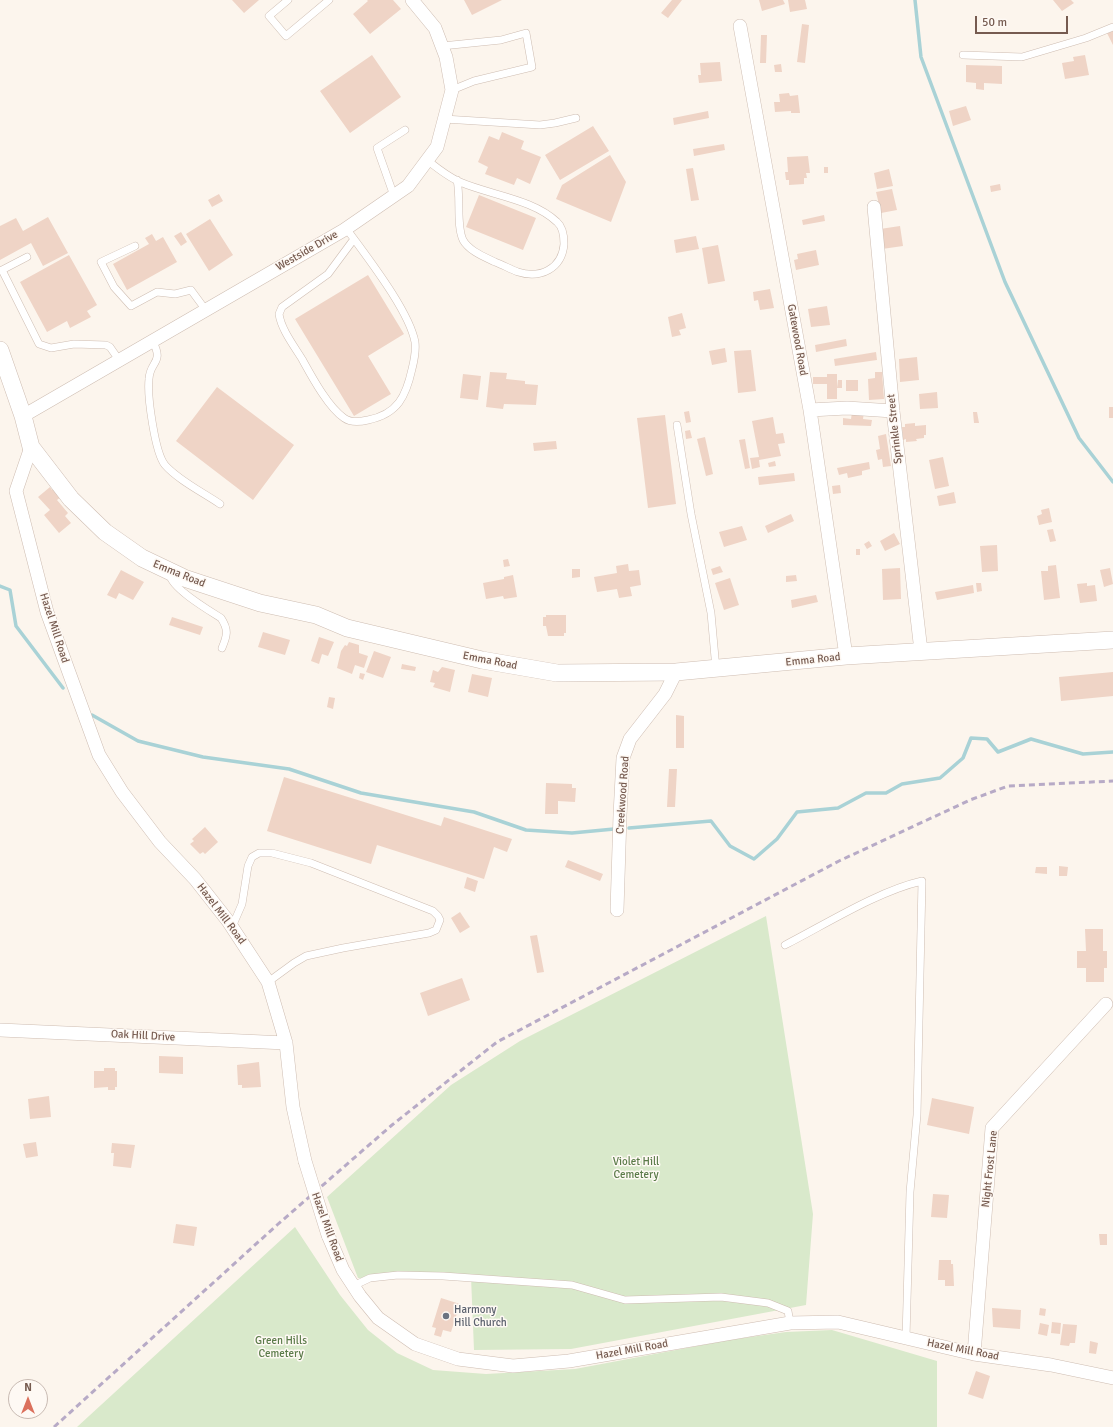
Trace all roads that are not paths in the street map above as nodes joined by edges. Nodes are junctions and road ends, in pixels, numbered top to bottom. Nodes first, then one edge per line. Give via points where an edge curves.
1 (288, 0) edge
2 (329, 0) edge
3 (412, 0) edge
4 (740, 26) dead end
5 (1113, 27) edge
6 (442, 46) junction
7 (963, 55) dead end
8 (452, 90) junction
9 (576, 118) dead end
10 (444, 119) junction
11 (405, 130) dead end
12 (427, 160) junction
13 (456, 180) junction
14 (394, 196) junction
15 (874, 207) dead end
16 (346, 228) junction
17 (354, 239) junction
18 (135, 246) dead end
19 (27, 257) dead end
20 (205, 310) junction
21 (152, 340) junction
22 (0, 350) edge
23 (119, 360) junction
24 (810, 410) junction
25 (893, 411) junction
26 (23, 416) junction
27 (677, 425) dead end
28 (31, 447) junction
29 (220, 504) dead end
30 (170, 571) junction
31 (1113, 640) edge
32 (222, 648) dead end
33 (921, 651) junction
34 (846, 656) junction
35 (716, 669) junction
36 (676, 672) junction
37 (618, 910) dead end
38 (232, 927) junction
39 (785, 945) dead end
40 (268, 982) junction
41 (1106, 1004) dead end
42 (2, 1027) edge
43 (286, 1043) junction
44 (353, 1286) junction
45 (790, 1323) junction
46 (906, 1338) junction
47 (974, 1354) junction
48 (1113, 1378) edge

1 - 2 lane via 269,16 286,36
3 - 6 street, Westside Drive via 435,28
4 - 24 street, Gatewood Road
5 - 7 lane via 1022,57
6 - 8 street, Westside Drive
6 - 8 lane via 501,40 526,33 532,67 474,81
8 - 10 street, Westside Drive
9 - 10 lane via 540,125
10 - 12 street, Westside Drive via 437,147
11 - 14 lane via 377,148
12 - 13 lane
12 - 14 street, Westside Drive via 408,186
13 - 13 lane via 514,200 538,210 557,222 562,227 564,246 553,269 538,274 518,272 466,244 461,230
14 - 16 street, Westside Drive
15 - 25 street, Sprinkle Street
16 - 17 lane
16 - 20 street, Westside Drive
17 - 17 lane via 328,274 282,307 279,314 309,371 334,409 345,419 358,422 372,419 394,408 401,401 414,363 415,344 405,316
18 - 20 lane via 101,262 114,287 131,306 157,292 175,294 191,290
19 - 23 lane via 2,270 40,344 51,348 74,344 106,345
20 - 21 street, Westside Drive
21 - 23 street, Westside Drive
21 - 29 lane via 158,357 149,377 148,389 153,426 164,464
22 - 26 street, Emma Road
23 - 26 street, Westside Drive
24 - 25 street via 847,408
24 - 34 street, Gatewood Road
25 - 33 street, Sprinkle Street
26 - 28 street, Emma Road
27 - 35 lane via 691,514 711,613
28 - 30 street, Emma Road via 71,499 105,532 142,558
28 - 38 street, Hazel Mill Road via 16,491 47,612 99,755 122,792 160,842 195,879
30 - 32 lane via 170,578 178,588 224,622 228,634
30 - 36 street, Emma Road via 260,603 316,615 347,628 482,660 557,673
31 - 33 street, Emma Road
33 - 34 street, Emma Road
34 - 35 street, Emma Road
35 - 36 street, Emma Road
36 - 37 street, Creekwood Road via 665,694 630,739 623,758
38 - 40 street, Hazel Mill Road
38 - 40 lane via 242,904 248,866 252,857 259,852 272,852 311,863 433,911 440,920 436,930 429,933 306,956
39 - 46 lane via 884,894 922,881 917,1115 910,1192
40 - 43 street, Hazel Mill Road
41 - 47 street, Night Frost Lane via 992,1128
42 - 43 street, Oak Hill Drive
43 - 44 street, Hazel Mill Road, bridge via 292,1107 305,1161 328,1235
44 - 45 lane via 370,1278 398,1275 443,1276 572,1286 625,1300 721,1297 768,1303 788,1311
44 - 45 street, Hazel Mill Road via 378,1318 415,1344 458,1359 513,1366 569,1361
45 - 46 street, Hazel Mill Road via 838,1322
46 - 47 street, Hazel Mill Road
47 - 48 street, Hazel Mill Road via 1051,1365

